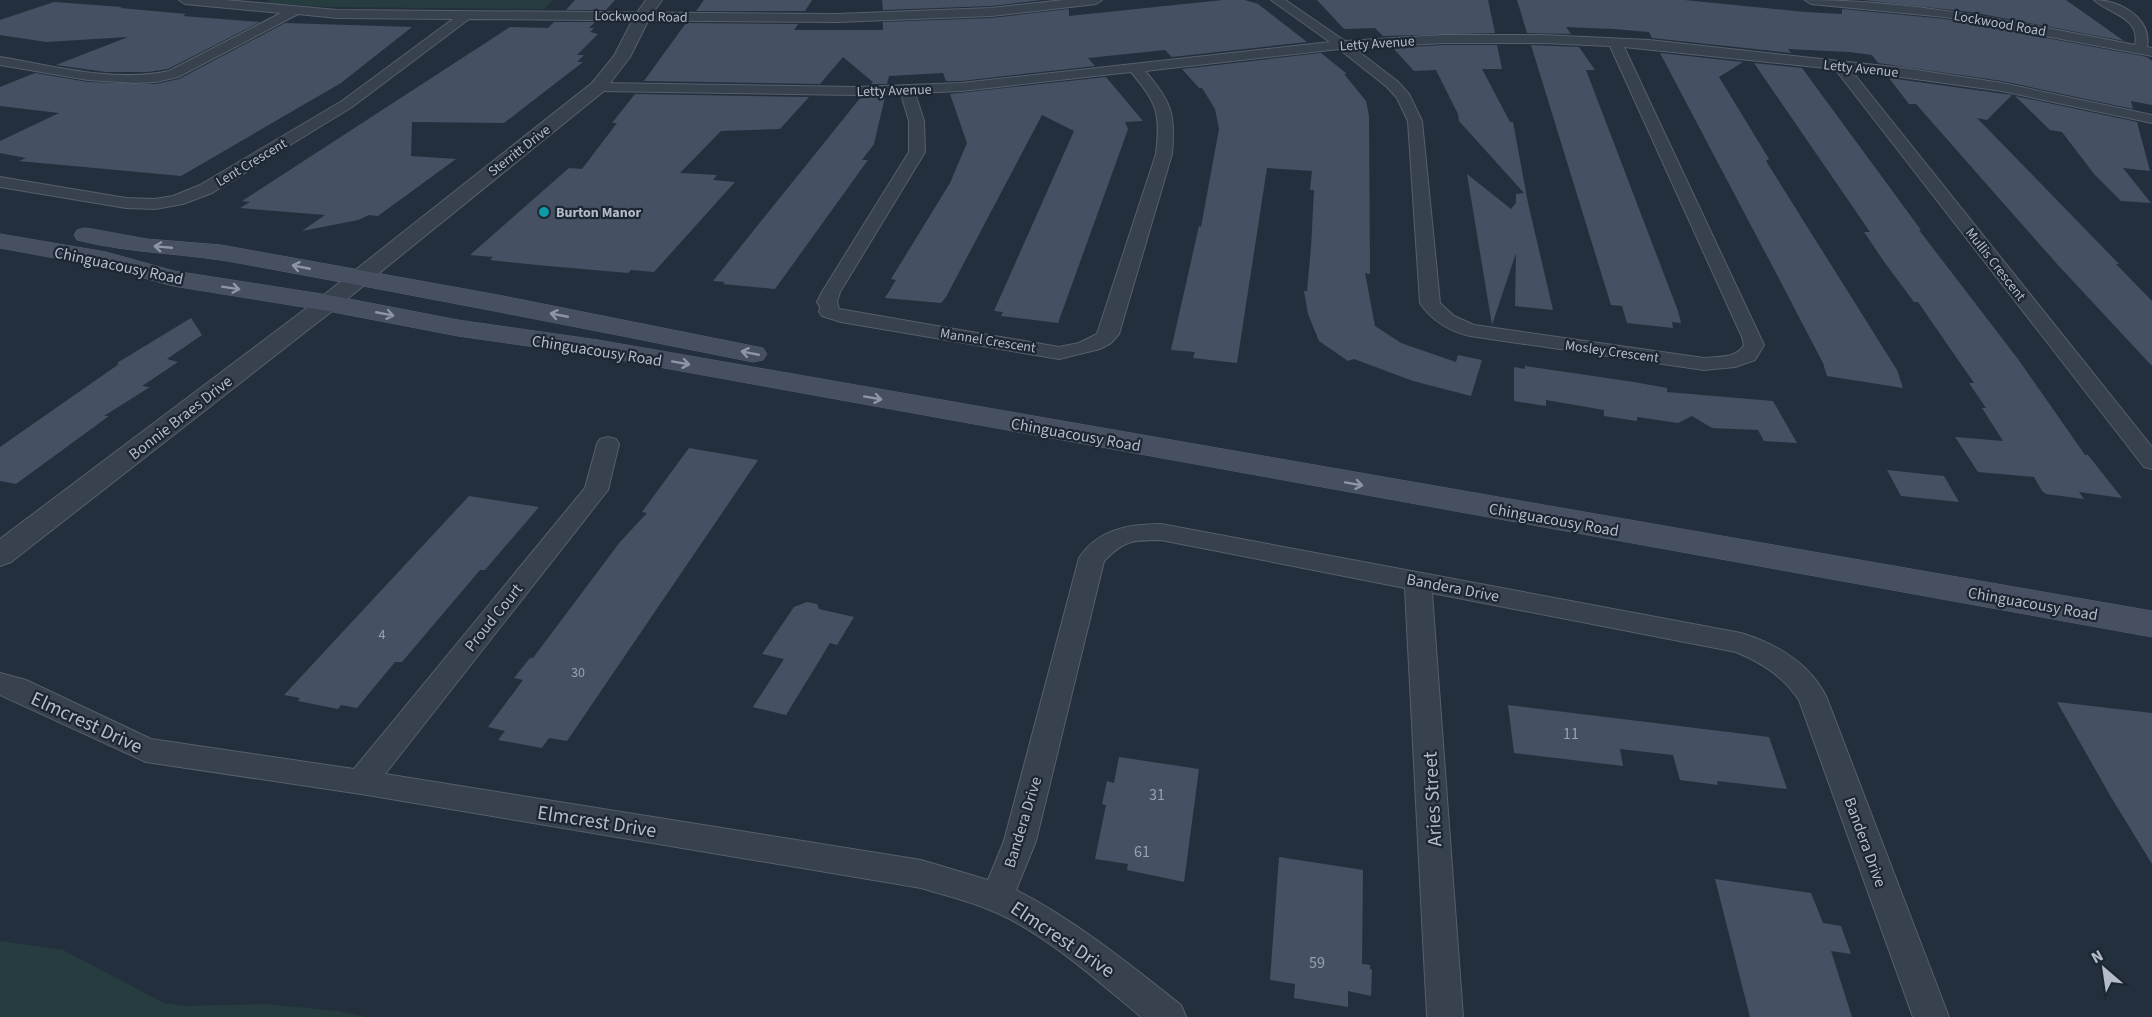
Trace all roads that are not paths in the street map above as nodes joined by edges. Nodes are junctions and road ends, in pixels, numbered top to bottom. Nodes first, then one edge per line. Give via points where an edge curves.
1 (185, 0) edge
2 (654, 0) edge
3 (1096, 0) edge
4 (1277, 0) edge
5 (1811, 0) edge
6 (2100, 0) edge
7 (1066, 1) edge
8 (294, 11) junction
9 (467, 14) junction
10 (642, 17) junction
11 (1615, 42) junction
12 (1342, 45) junction
13 (2146, 51) edge
14 (0, 61) edge
15 (1840, 66) junction
16 (1135, 68) junction
17 (598, 87) junction
18 (907, 90) junction
19 (2152, 119) edge
20 (0, 183) edge
21 (0, 220) edge
22 (0, 242) edge
23 (359, 278) junction
24 (328, 303) junction
25 (608, 444) dead end
26 (2152, 462) edge
27 (0, 555) edge
28 (1418, 580) junction
29 (2152, 601) edge
30 (2152, 624) edge
31 (0, 684) edge
32 (361, 782) junction
33 (997, 897) junction
34 (1168, 1017) edge
35 (1444, 1017) edge
36 (1931, 1017) edge

1 - 8 street, Lockwood Road
2 - 10 street, Sterritt Drive
3 - 7 street, Lockwood Road
4 - 12 street
5 - 13 street, Lockwood Road via 1945,13
6 - 13 street via 2140,27
7 - 10 street, Lockwood Road via 991,12
8 - 9 street, Lockwood Road
8 - 14 street via 160,78 113,77
9 - 10 street, Lockwood Road
9 - 20 street, Lent Crescent via 347,104 206,189 177,200 126,203
10 - 17 street, Sterritt Drive via 622,57
11 - 12 street, Letty Avenue via 1472,38
11 - 12 street, Mosley Crescent via 1752,337 1754,345 1748,356 1704,364 1470,330 1436,313 1430,303 1415,121 1404,97
11 - 15 street, Letty Avenue
12 - 16 street, Letty Avenue
15 - 19 street, Letty Avenue via 2002,87
15 - 26 street, Mullis Crescent
16 - 18 street, Letty Avenue via 1024,82
16 - 18 street, Mannel Crescent via 1159,96 1167,129 1164,154 1109,334 1091,346 1059,353 829,312 831,292 917,152 919,132
17 - 18 street, Letty Avenue
17 - 23 street, Sterritt Drive
23 -> 21 main road, Chinguacousy Road via 221,252 147,246
22 -> 24 main road, Chinguacousy Road via 106,260 173,278
23 - 24 street, Bonnie Braes Drive
29 -> 23 main road, Chinguacousy Road via 1108,420
24 - 27 street, Bonnie Braes Drive
24 -> 30 main road, Chinguacousy Road
25 - 32 street, Proud Court via 596,490
28 - 33 street, Bandera Drive via 1161,532 1134,532 1109,541 1092,558 1020,841
28 - 35 street, Aries Street
28 - 36 street, Bandera Drive via 1742,643 1775,657 1799,676 1812,696
31 - 32 street, Elmcrest Drive via 146,750
32 - 33 street, Elmcrest Drive via 921,874
33 - 34 street, Elmcrest Drive via 1101,962

